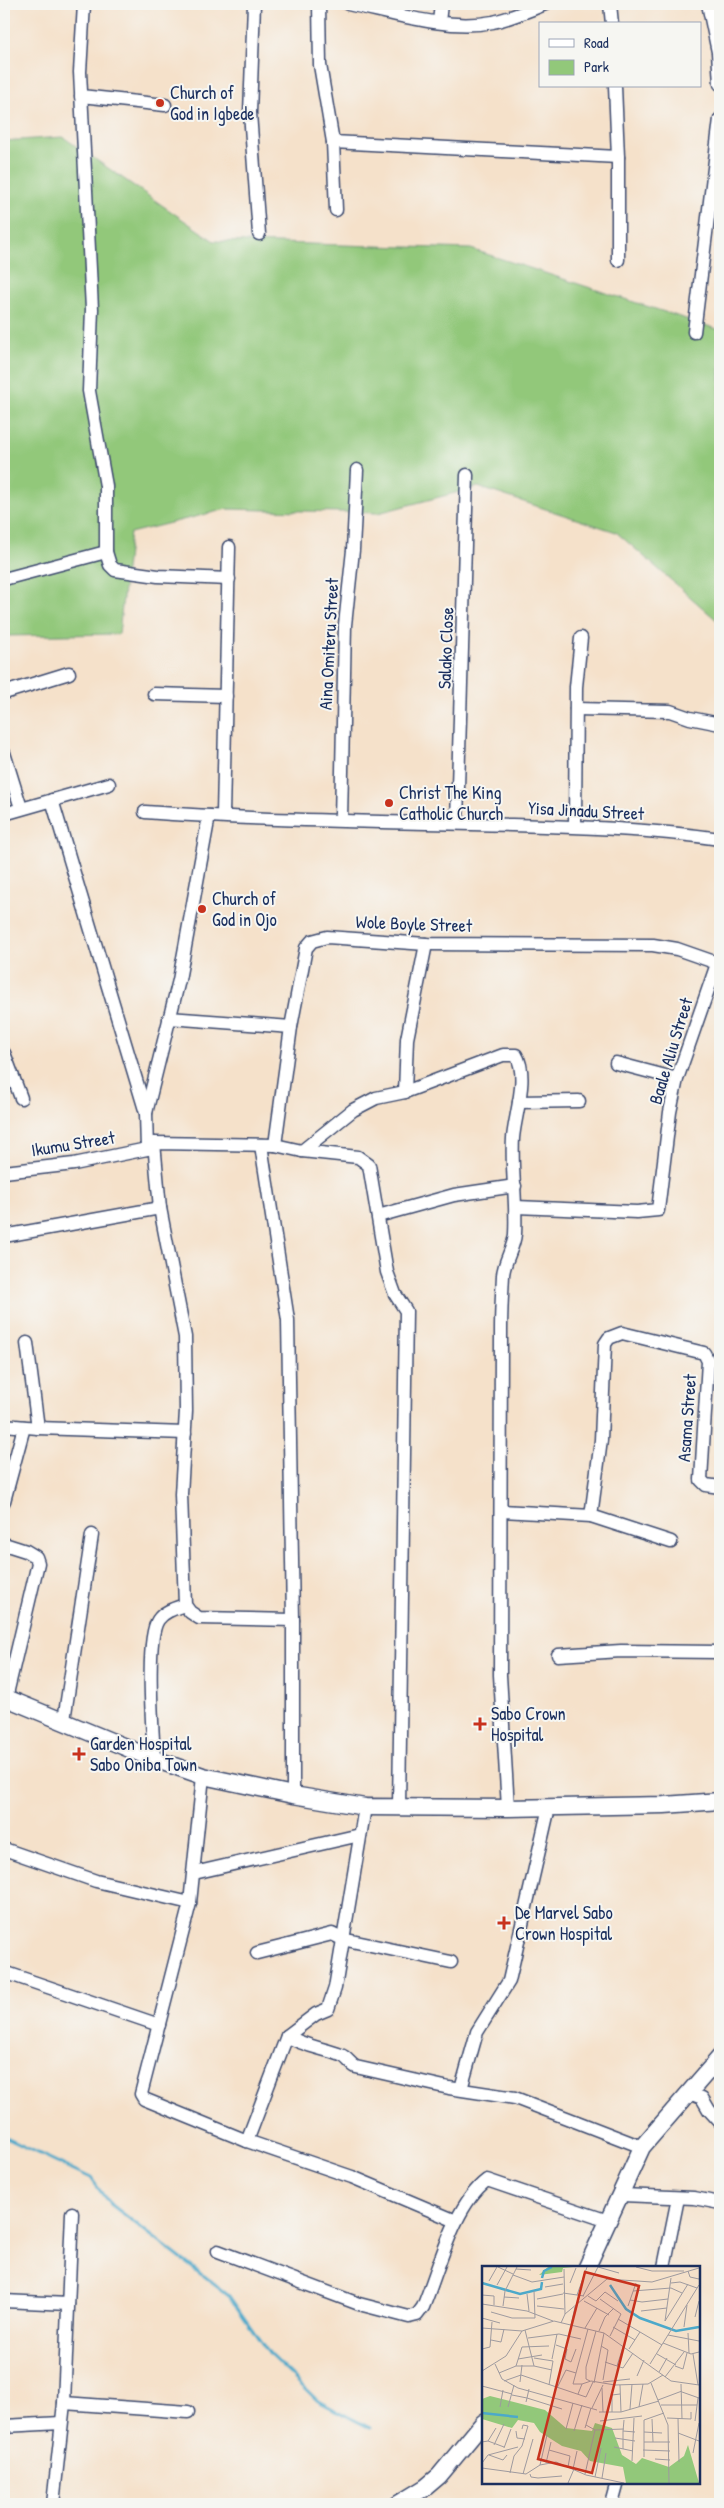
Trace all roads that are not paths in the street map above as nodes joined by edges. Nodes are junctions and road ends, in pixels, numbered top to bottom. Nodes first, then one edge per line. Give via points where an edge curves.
1 (84, 4) edge
2 (254, 4) edge
3 (319, 4) edge
4 (348, 4) edge
5 (441, 4) edge
6 (545, 4) edge
7 (610, 4) edge
8 (708, 4) edge
9 (439, 22) junction
10 (612, 22) edge
11 (720, 84) edge
12 (615, 88) edge
13 (81, 96) junction
14 (165, 105) dead end
15 (720, 120) edge
16 (333, 142) junction
17 (618, 157) junction
18 (716, 201) edge
19 (336, 210) dead end
20 (259, 234) dead end
21 (618, 260) dead end
22 (694, 332) dead end
23 (357, 470) dead end
24 (468, 475) dead end
25 (229, 547) dead end
26 (106, 552) junction
27 (4, 579) edge
28 (229, 579) junction
29 (581, 638) dead end
30 (69, 673) dead end
31 (4, 693) edge
32 (154, 694) dead end
33 (226, 696) junction
34 (576, 709) junction
35 (720, 724) edge
36 (4, 753) edge
37 (108, 784) dead end
38 (52, 800) junction
39 (20, 808) junction
40 (145, 812) dead end
41 (4, 814) edge
42 (223, 815) junction
43 (209, 816) junction
44 (341, 820) junction
45 (457, 822) junction
46 (575, 826) junction
47 (720, 839) edge
48 (426, 944) junction
49 (718, 964) edge
50 (169, 1018) junction
51 (291, 1027) junction
52 (4, 1053) edge
53 (616, 1063) dead end
54 (676, 1080) junction
55 (405, 1092) junction
56 (21, 1098) dead end
57 (520, 1102) junction
58 (579, 1102) dead end
59 (146, 1113) junction
60 (260, 1144) junction
61 (275, 1145) junction
62 (150, 1146) junction
63 (302, 1151) junction
64 (4, 1172) edge
65 (515, 1186) junction
66 (516, 1207) junction
67 (160, 1208) junction
68 (378, 1216) junction
69 (4, 1236) edge
70 (27, 1343) dead end
71 (4, 1425) edge
72 (24, 1427) junction
73 (38, 1428) junction
74 (185, 1433) junction
75 (720, 1488) edge
76 (4, 1501) edge
77 (502, 1511) junction
78 (591, 1516) junction
79 (92, 1535) dead end
80 (671, 1542) dead end
81 (4, 1544) edge
82 (185, 1605) junction
83 (294, 1620) junction
84 (720, 1652) edge
85 (558, 1655) dead end
86 (5, 1698) edge
87 (64, 1720) junction
88 (154, 1759) junction
89 (203, 1776) junction
90 (293, 1795) junction
91 (720, 1801) edge
92 (365, 1806) junction
93 (398, 1807) junction
94 (549, 1807) junction
95 (508, 1808) junction
96 (360, 1835) junction
97 (4, 1849) edge
98 (194, 1873) junction
99 (190, 1903) junction
100 (342, 1939) junction
101 (257, 1953) dead end
102 (450, 1962) dead end
103 (4, 1972) edge
104 (159, 2025) junction
105 (287, 2036) junction
106 (720, 2057) edge
107 (461, 2089) junction
108 (689, 2093) junction
109 (720, 2122) edge
110 (247, 2141) junction
111 (642, 2147) junction
112 (622, 2195) junction
113 (678, 2198) junction
114 (720, 2202) edge
115 (72, 2213) dead end
116 (456, 2220) junction
117 (608, 2221) junction
118 (218, 2251) dead end
119 (587, 2266) edge
120 (664, 2266) edge
121 (4, 2301) edge
122 (68, 2304) junction
123 (64, 2403) junction
124 (188, 2412) dead end
125 (61, 2423) junction
126 (482, 2424) edge
127 (4, 2426) edge
128 (618, 2483) edge
129 (53, 2504) edge
130 (398, 2504) edge
131 (612, 2504) edge

1 - 13 street
2 - 20 street via 250,103
3 - 16 street via 320,65
4 - 9 street
5 - 9 street
6 - 9 street via 492,22
7 - 10 street
8 - 11 street via 718,52
12 - 17 street
13 - 14 street
13 - 26 street via 92,309 89,391 106,486
15 - 18 street
16 - 17 street
16 - 19 street
17 - 21 street
18 - 22 street
23 - 44 street, Aina Omiteru Street via 345,625
24 - 45 street, Salako Close
25 - 28 street
26 - 27 street
26 - 28 street via 115,570 158,576
28 - 33 street
29 - 34 street
30 - 31 street
32 - 33 street
33 - 42 street
34 - 35 street via 670,711
34 - 46 street
36 - 39 street
37 - 38 street
38 - 39 street
38 - 59 street
39 - 41 street
40 - 43 street, Yisa Jinadu Street
42 - 43 street, Yisa Jinadu Street
42 - 44 street, Yisa Jinadu Street
43 - 50 street
44 - 45 street, Yisa Jinadu Street
45 - 46 street, Yisa Jinadu Street
46 - 47 street, Yisa Jinadu Street
48 - 49 street, Wole Boyle Street via 653,945 677,949
48 - 51 street, Wole Boyle Street via 327,937 312,941 306,948
48 - 55 street via 407,1039
49 - 54 street, Baale Aliu Street
50 - 51 street
50 - 59 street
51 - 61 street, Wole Boyle Street
52 - 56 street
53 - 54 street
54 - 66 street, Baale Aliu Street via 658,1210
55 - 57 street via 503,1055 516,1055 520,1063
55 - 63 street via 376,1098 353,1110
57 - 58 street
57 - 65 street via 513,1138
59 - 62 street
60 - 61 street, Ikumu Street
60 - 62 street, Ikumu Street
60 - 83 street via 288,1320
61 - 63 street, Ikumu Street
62 - 64 street, Ikumu Street via 74,1164
62 - 67 street
63 - 68 street, Ikumu Street via 364,1160 369,1165
65 - 66 street
65 - 68 street via 454,1195
66 - 77 street via 514,1245 504,1280 501,1331
67 - 69 street
67 - 74 street via 185,1337
68 - 93 street via 387,1272 406,1320
70 - 73 street
71 - 72 street
72 - 73 street
72 - 76 street
73 - 74 street
74 - 82 street via 181,1494
75 - 78 street, Asama Street via 706,1485 701,1480 708,1361 704,1353 622,1333 609,1338 605,1344 601,1440
77 - 78 street
77 - 95 street via 500,1675
78 - 80 street
79 - 87 street
81 - 86 street via 26,1551 36,1557 38,1563
82 - 83 street via 200,1618
82 - 88 street via 165,1613 155,1630 150,1679
83 - 90 street
84 - 85 street via 621,1651
86 - 87 main road
87 - 88 main road
88 - 89 main road
89 - 90 main road
89 - 98 street
90 - 92 main road
91 - 94 main road
92 - 93 main road
92 - 96 street
93 - 95 main road
94 - 95 main road
94 - 107 street via 509,1981 477,2032
96 - 98 street
96 - 100 street
97 - 99 street via 96,1880
98 - 99 street
99 - 104 street
100 - 101 street via 332,1934
100 - 102 street
100 - 105 street via 335,1988 328,2009
103 - 104 street
104 - 110 street via 142,2089 144,2099
105 - 107 street via 302,2045 343,2056 356,2067
105 - 110 street
106 - 108 main road
107 - 111 street via 515,2098
108 - 109 street via 702,2098
108 - 111 main road
110 - 116 street via 352,2177
111 - 112 main road
112 - 113 street
112 - 117 main road
113 - 114 street
113 - 120 street
115 - 122 street
116 - 117 street via 487,2180
116 - 118 street via 423,2308 417,2315 409,2317 359,2304
117 - 119 main road
121 - 122 street
122 - 123 street
123 - 124 street
123 - 125 street
125 - 127 street
125 - 129 street
126 - 130 main road via 439,2476
128 - 131 street

